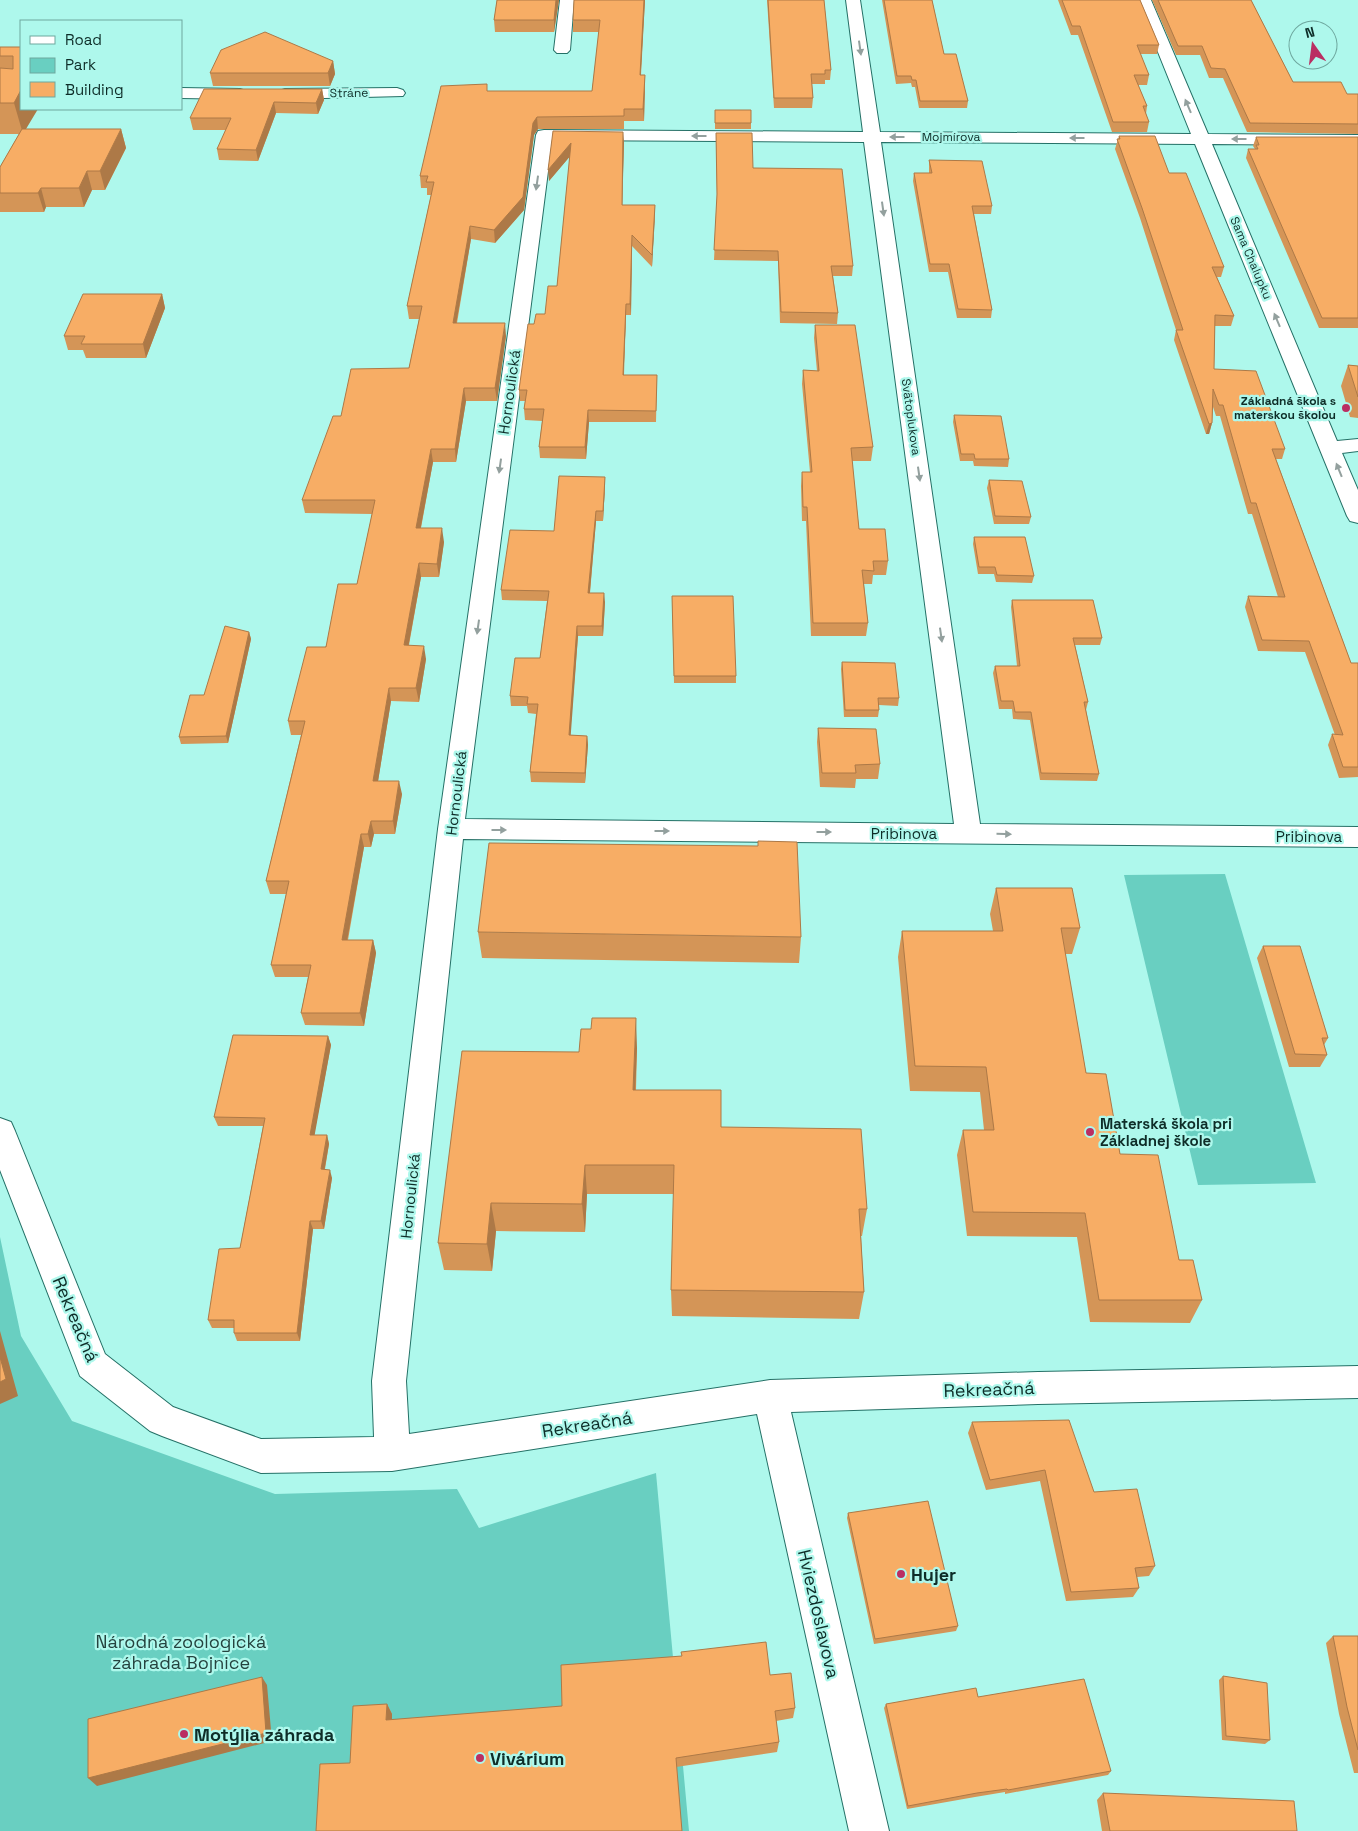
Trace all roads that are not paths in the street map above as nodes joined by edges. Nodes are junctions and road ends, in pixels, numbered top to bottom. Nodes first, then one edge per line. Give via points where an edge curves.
1 (568, 0) edge
2 (853, 0) edge
3 (1144, 0) edge
4 (562, 50) dead end
5 (182, 93) edge
6 (397, 93) dead end
7 (544, 135) joint
8 (873, 137) junction
9 (1202, 139) junction
10 (1358, 140) edge
11 (1358, 445) edge
12 (1330, 448) junction
13 (1358, 516) edge
14 (451, 829) junction
15 (968, 833) junction
16 (1358, 837) edge
17 (0, 1131) edge
18 (1358, 1382) edge
19 (770, 1396) junction
20 (392, 1454) junction
21 (869, 1831) edge

1 - 4 street
2 -> 8 street, Svätoplukova
9 -> 3 street, Sama Chalupku
5 - 6 street, Stráne
8 -> 7 street, Mojmírova
7 -> 14 street, Hornoulická
9 -> 8 street, Mojmírova
8 -> 15 street, Svätoplukova
10 -> 9 street, Mojmírova
12 -> 9 street, Sama Chalupku
11 - 12 street
13 -> 12 street, Sama Chalupku
14 -> 15 street, Pribinova
14 - 20 street, Hornoulická via 389,1381
15 -> 16 street, Pribinova
17 - 20 street, Rekreačná via 92,1365 162,1419 261,1456
18 - 19 street, Rekreačná
19 - 20 street, Rekreačná
19 - 21 street, Hviezdoslavova

